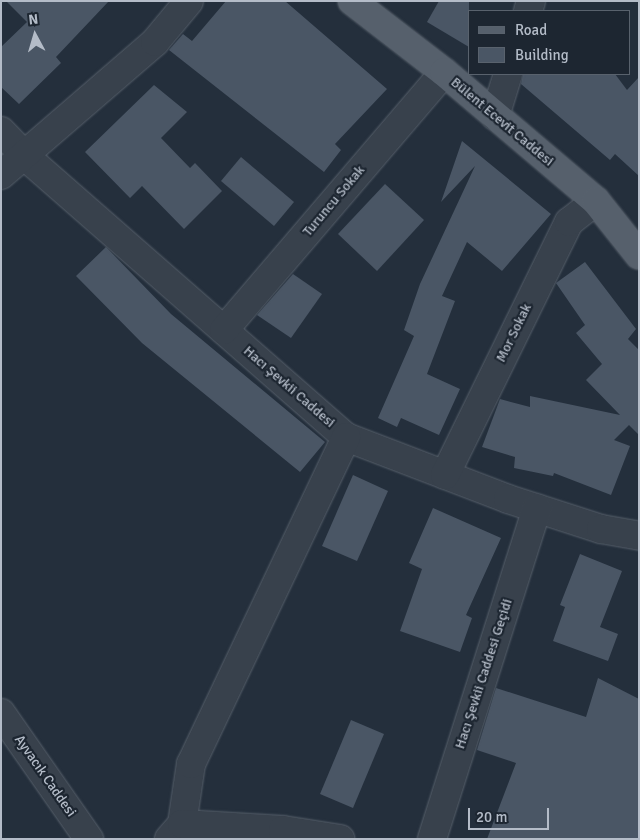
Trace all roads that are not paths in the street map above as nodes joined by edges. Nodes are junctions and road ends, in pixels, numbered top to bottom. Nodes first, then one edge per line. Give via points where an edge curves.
1 (189, 1) edge
2 (352, 1) edge
3 (444, 72) junction
4 (508, 75) edge
5 (495, 116) junction
6 (1, 131) edge
7 (26, 157) junction
8 (1, 175) edge
9 (596, 201) junction
10 (639, 255) edge
11 (224, 330) junction
12 (346, 437) junction
13 (445, 475) junction
14 (537, 508) junction
15 (639, 536) edge
16 (1, 714) edge
17 (176, 832) edge
18 (89, 839) edge
19 (340, 839) edge
20 (432, 839) edge

1 - 7 street via 155,42
2 - 3 main road, Bülent Ecevit Caddesi
3 - 5 main road, Bülent Ecevit Caddesi
3 - 11 street, Turuncu Sokak
4 - 5 street
5 - 9 main road, Bülent Ecevit Caddesi
6 - 7 street, Hacı Şevkii Caddesi
7 - 8 street
7 - 11 street, Hacı Şevkii Caddesi
9 - 10 main road, Bülent Ecevit Caddesi
9 - 13 street, Mor Sokak via 569,222
11 - 12 street, Hacı Şevkii Caddesi
12 - 13 street, Hacı Şevkii Caddesi
12 - 17 street via 191,764
13 - 14 street, Hacı Şevkii Caddesi
14 - 15 street, Hacı Şevkii Caddesi via 600,529
14 - 20 street, Hacı Şevkii Caddesi Geçidi
16 - 18 street, Ayvacık Caddesi
17 - 19 street via 283,830

